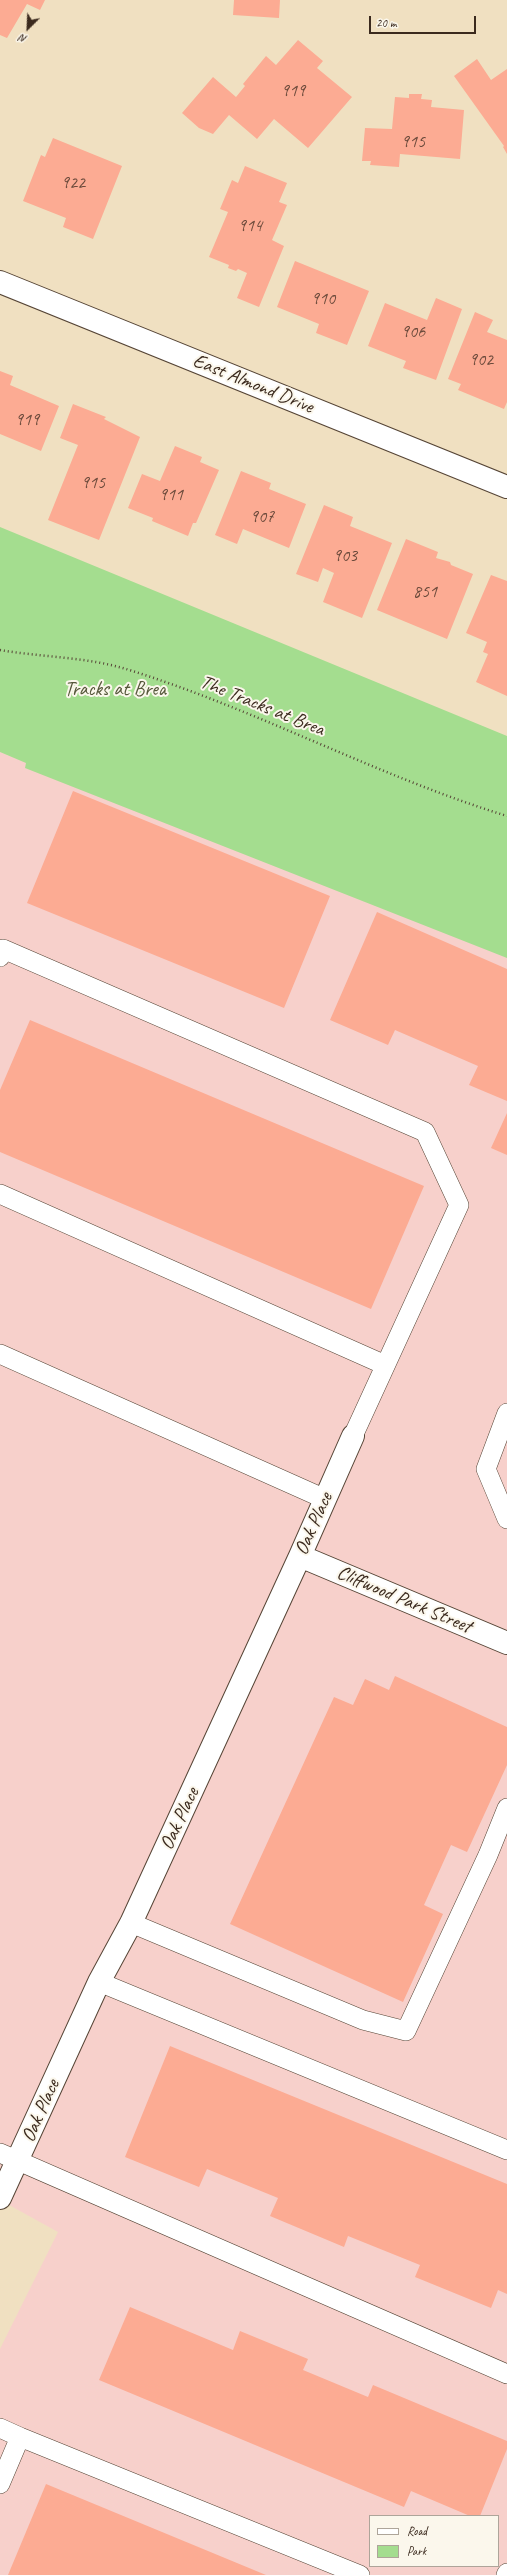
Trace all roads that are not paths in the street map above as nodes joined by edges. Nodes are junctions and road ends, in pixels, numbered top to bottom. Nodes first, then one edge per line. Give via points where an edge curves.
1 (0, 282) edge
2 (507, 487) edge
3 (0, 957) edge
4 (0, 1194) edge
5 (0, 1354) edge
6 (385, 1365) junction
7 (507, 1413) edge
8 (353, 1436) joint
9 (325, 1499) junction
10 (507, 1519) edge
11 (300, 1556) junction
12 (507, 1643) edge
13 (507, 1808) edge
14 (132, 1923) junction
15 (99, 1982) junction
16 (507, 2150) edge
17 (9, 2158) edge
18 (0, 2198) edge
19 (507, 2374) edge
20 (0, 2428) edge
21 (20, 2437) junction
22 (0, 2484) edge
23 (360, 2575) edge

1 - 2 street, East Almond Drive
3 - 6 lane via 3,949 425,1132 459,1205
4 - 6 lane
5 - 9 lane
6 - 8 lane
7 - 10 lane via 486,1469
8 - 9 street, Oak Place
9 - 11 street, Oak Place
11 - 12 street, Cliffwood Park Street
11 - 14 street, Oak Place
13 - 14 lane via 488,1855 406,2031 363,2020
14 - 15 street, Oak Place
15 - 16 lane
15 - 17 street, Oak Place
17 - 18 street, Oak Place
17 - 19 lane
20 - 21 lane
21 - 22 lane
21 - 23 lane

